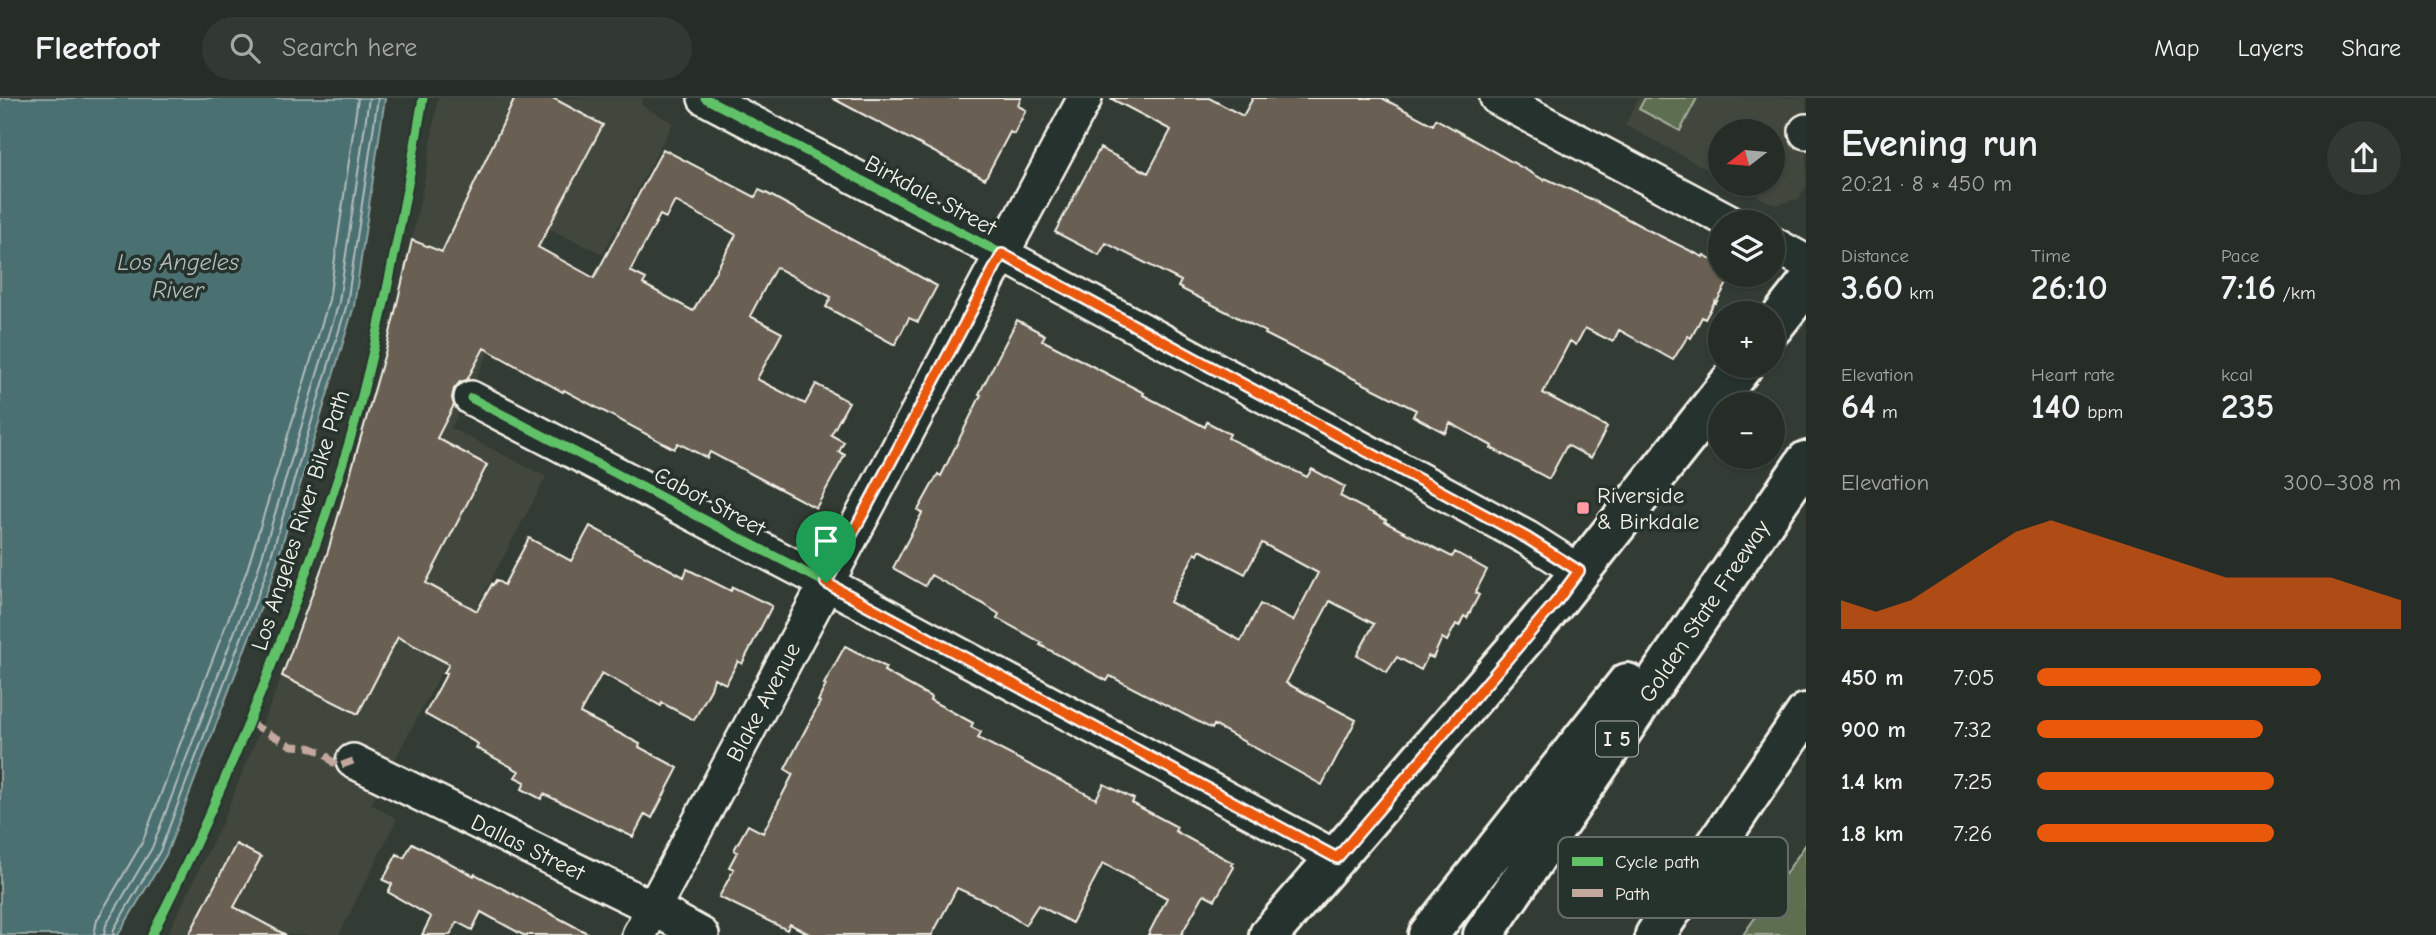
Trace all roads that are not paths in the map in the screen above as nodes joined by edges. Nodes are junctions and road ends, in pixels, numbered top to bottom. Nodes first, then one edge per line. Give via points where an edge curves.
1 (705, 98) edge
2 (1085, 98) edge
3 (1497, 98) edge
4 (1708, 210) edge
5 (1785, 251) edge
6 (1002, 254) junction
7 (1806, 262) edge
8 (1806, 285) edge
9 (1785, 312) edge
10 (1733, 378) edge
11 (471, 397) dead end
12 (1806, 461) edge
13 (1751, 542) junction
14 (1579, 571) junction
15 (826, 583) junction
16 (1806, 713) edge
17 (354, 761) dead end
18 (1721, 837) edge
19 (1337, 858) junction
20 (1666, 918) edge
21 (646, 922) edge
22 (1656, 933) edge
23 (702, 935) edge
24 (1269, 935) edge
25 (1428, 935) edge
26 (1483, 935) edge

1 - 6 street, Birkdale Street
2 - 6 street, Blake Avenue
3 - 4 street
5 - 7 street
6 - 14 street, Birkdale Street via 1515,531
6 - 15 street, Blake Avenue
8 - 9 main road
10 - 14 main road
11 - 15 street, Cabot Street
12 - 13 main road, Golden State Freeway / I 5
13 - 25 main road via 1642,664
13 - 26 main road, Golden State Freeway / I 5
14 - 19 main road
15 - 19 street, Cabot Street
15 - 21 street, Blake Avenue
16 - 18 main road
17 - 21 street, Dallas Street
19 - 24 main road
20 - 22 main road
21 - 23 street, Dallas Street

